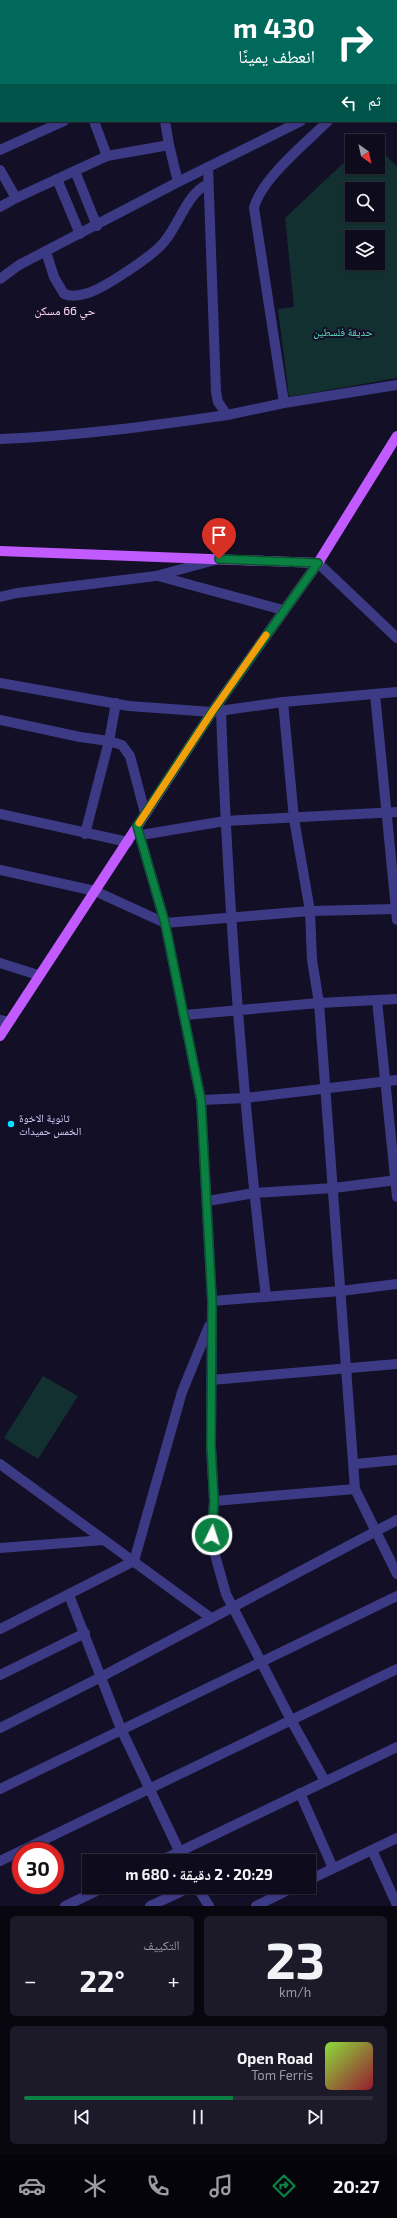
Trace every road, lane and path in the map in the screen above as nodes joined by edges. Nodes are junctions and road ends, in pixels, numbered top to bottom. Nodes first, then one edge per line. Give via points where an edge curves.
1 (62, 122) edge
2 (94, 122) edge
3 (165, 122) edge
4 (299, 122) edge
5 (327, 122) edge
6 (169, 145) junction
7 (0, 150) edge
8 (107, 156) junction
9 (208, 167) junction
10 (0, 171) edge
11 (75, 171) junction
12 (57, 179) junction
13 (178, 182) junction
14 (208, 184) junction
15 (16, 198) junction
16 (0, 207) edge
17 (97, 226) junction
18 (80, 234) junction
19 (46, 252) junction
20 (0, 279) edge
21 (397, 384) edge
22 (284, 402) junction
23 (227, 415) junction
24 (397, 436) edge
25 (0, 438) edge
26 (0, 551) edge
27 (219, 559) junction
28 (318, 563) junction
29 (156, 576) junction
30 (0, 597) edge
31 (283, 610) junction
32 (397, 638) edge
33 (0, 683) edge
34 (397, 692) edge
35 (375, 694) junction
36 (283, 702) junction
37 (116, 703) junction
38 (216, 712) junction
39 (0, 720) edge
40 (109, 741) junction
41 (145, 813) junction
42 (392, 813) edge
43 (0, 814) edge
44 (294, 819) junction
45 (225, 822) junction
46 (139, 830) junction
47 (85, 834) junction
48 (128, 842) junction
49 (0, 870) edge
50 (96, 891) junction
51 (397, 909) edge
52 (310, 911) junction
53 (232, 916) junction
54 (397, 920) edge
55 (165, 923) junction
56 (0, 963) edge
57 (38, 975) junction
58 (397, 999) edge
59 (377, 1000) junction
60 (319, 1003) junction
61 (237, 1011) junction
62 (185, 1015) junction
63 (4, 1021) edge
64 (0, 1036) edge
65 (386, 1080) junction
66 (397, 1080) edge
67 (326, 1088) junction
68 (246, 1098) junction
69 (201, 1100) junction
70 (396, 1180) edge
71 (334, 1188) junction
72 (254, 1193) junction
73 (397, 1197) edge
74 (208, 1201) junction
75 (397, 1284) edge
76 (341, 1291) junction
77 (266, 1297) junction
78 (212, 1301) junction
79 (211, 1323) junction
80 (397, 1364) edge
81 (347, 1370) junction
82 (211, 1380) junction
83 (397, 1460) edge
84 (0, 1464) edge
85 (355, 1464) junction
86 (355, 1489) junction
87 (214, 1501) junction
88 (397, 1520) edge
89 (374, 1530) junction
90 (104, 1540) junction
91 (0, 1548) edge
92 (134, 1561) junction
93 (397, 1574) edge
94 (69, 1595) junction
95 (397, 1596) edge
96 (232, 1606) junction
97 (211, 1618) junction
98 (1, 1626) edge
99 (85, 1633) junction
100 (260, 1661) junction
101 (397, 1670) edge
102 (0, 1675) edge
103 (101, 1677) junction
104 (290, 1720) junction
105 (0, 1728) edge
106 (121, 1729) junction
107 (397, 1747) edge
108 (325, 1781) junction
109 (149, 1788) junction
110 (0, 1789) edge
111 (300, 1793) junction
112 (397, 1838) edge
113 (372, 1850) junction
114 (181, 1854) edge
115 (188, 1854) edge
116 (0, 1861) edge
117 (333, 1868) junction
118 (316, 1876) edge
119 (91, 1894) edge
120 (176, 1894) edge
121 (201, 1894) edge
122 (280, 1894) edge
123 (397, 1905) edge
124 (65, 1906) edge
125 (150, 1906) edge
126 (209, 1906) edge
127 (256, 1906) edge

1 - 7 street
2 - 8 street
3 - 6 street
4 - 9 street
5 - 22 street via 264,186 254,208
6 - 8 street
6 - 13 street
8 - 11 street
9 - 13 street
9 - 14 street
10 - 15 street
11 - 12 street
11 - 17 street
12 - 15 street
12 - 18 street
13 - 17 street
14 - 19 street via 196,192 171,233 154,253 90,293 72,297 64,294 54,277
14 - 23 street via 216,392 218,402
15 - 16 street
17 - 18 street
18 - 19 street
19 - 20 street via 19,265
21 - 22 street
22 - 23 street
23 - 25 street via 121,429 28,438
24 - 28 main road
26 - 27 main road
27 - 28 main road
27 - 29 street
28 - 31 main road
28 - 32 street
29 - 30 street
29 - 31 street
31 - 38 main road
33 - 37 street
34 - 35 street
35 - 36 street
35 - 42 street
36 - 38 street
36 - 44 street
37 - 38 street
37 - 40 street
38 - 41 main road
38 - 45 street
39 - 40 street
40 - 41 street via 122,745 130,756
40 - 47 street
41 - 46 main road
42 - 44 street
42 - 51 street
43 - 47 street
44 - 45 street
44 - 52 street
45 - 46 street
45 - 53 street
46 - 48 main road
46 - 55 street
47 - 48 street
48 - 50 main road
49 - 50 street
50 - 55 street
50 - 57 main road
51 - 52 street
51 - 54 street
52 - 53 street
52 - 60 street via 312,960
53 - 55 street
53 - 61 street
55 - 62 street
56 - 57 street
57 - 63 main road
58 - 59 street
59 - 60 street
59 - 65 street
60 - 61 street
60 - 67 street
61 - 62 street
61 - 68 street
62 - 69 street
63 - 64 main road
65 - 66 street
65 - 67 street
65 - 70 street
67 - 68 street
67 - 71 street
68 - 69 street
68 - 72 street
69 - 74 street
70 - 71 street
70 - 73 street
71 - 72 street
71 - 76 street
72 - 74 street
72 - 77 street
74 - 78 street
75 - 76 street
76 - 77 street
76 - 81 street
77 - 78 street
78 - 79 street
79 - 82 street
79 - 92 street via 182,1392
80 - 81 street
81 - 82 street
81 - 85 street
82 - 87 street
83 - 85 street
84 - 90 street
85 - 86 street
86 - 87 street
86 - 89 street
87 - 96 street via 214,1551 222,1587
88 - 89 street
89 - 93 street
89 - 96 street
90 - 91 street
90 - 92 street
92 - 94 street
92 - 97 street
94 - 98 street
94 - 99 street
95 - 100 street
96 - 97 street
96 - 100 street
97 - 103 street
99 - 102 street
99 - 103 street
100 - 104 street
100 - 106 street
101 - 104 street
103 - 105 street
103 - 106 street
104 - 108 street
104 - 109 street
106 - 109 street
106 - 110 street
107 - 108 street
108 - 111 street
109 - 114 street
109 - 116 street
111 - 115 street
111 - 117 street
112 - 113 street
113 - 117 street
113 - 123 street
117 - 118 street
119 - 124 street
120 - 125 street
121 - 126 street
122 - 127 street

